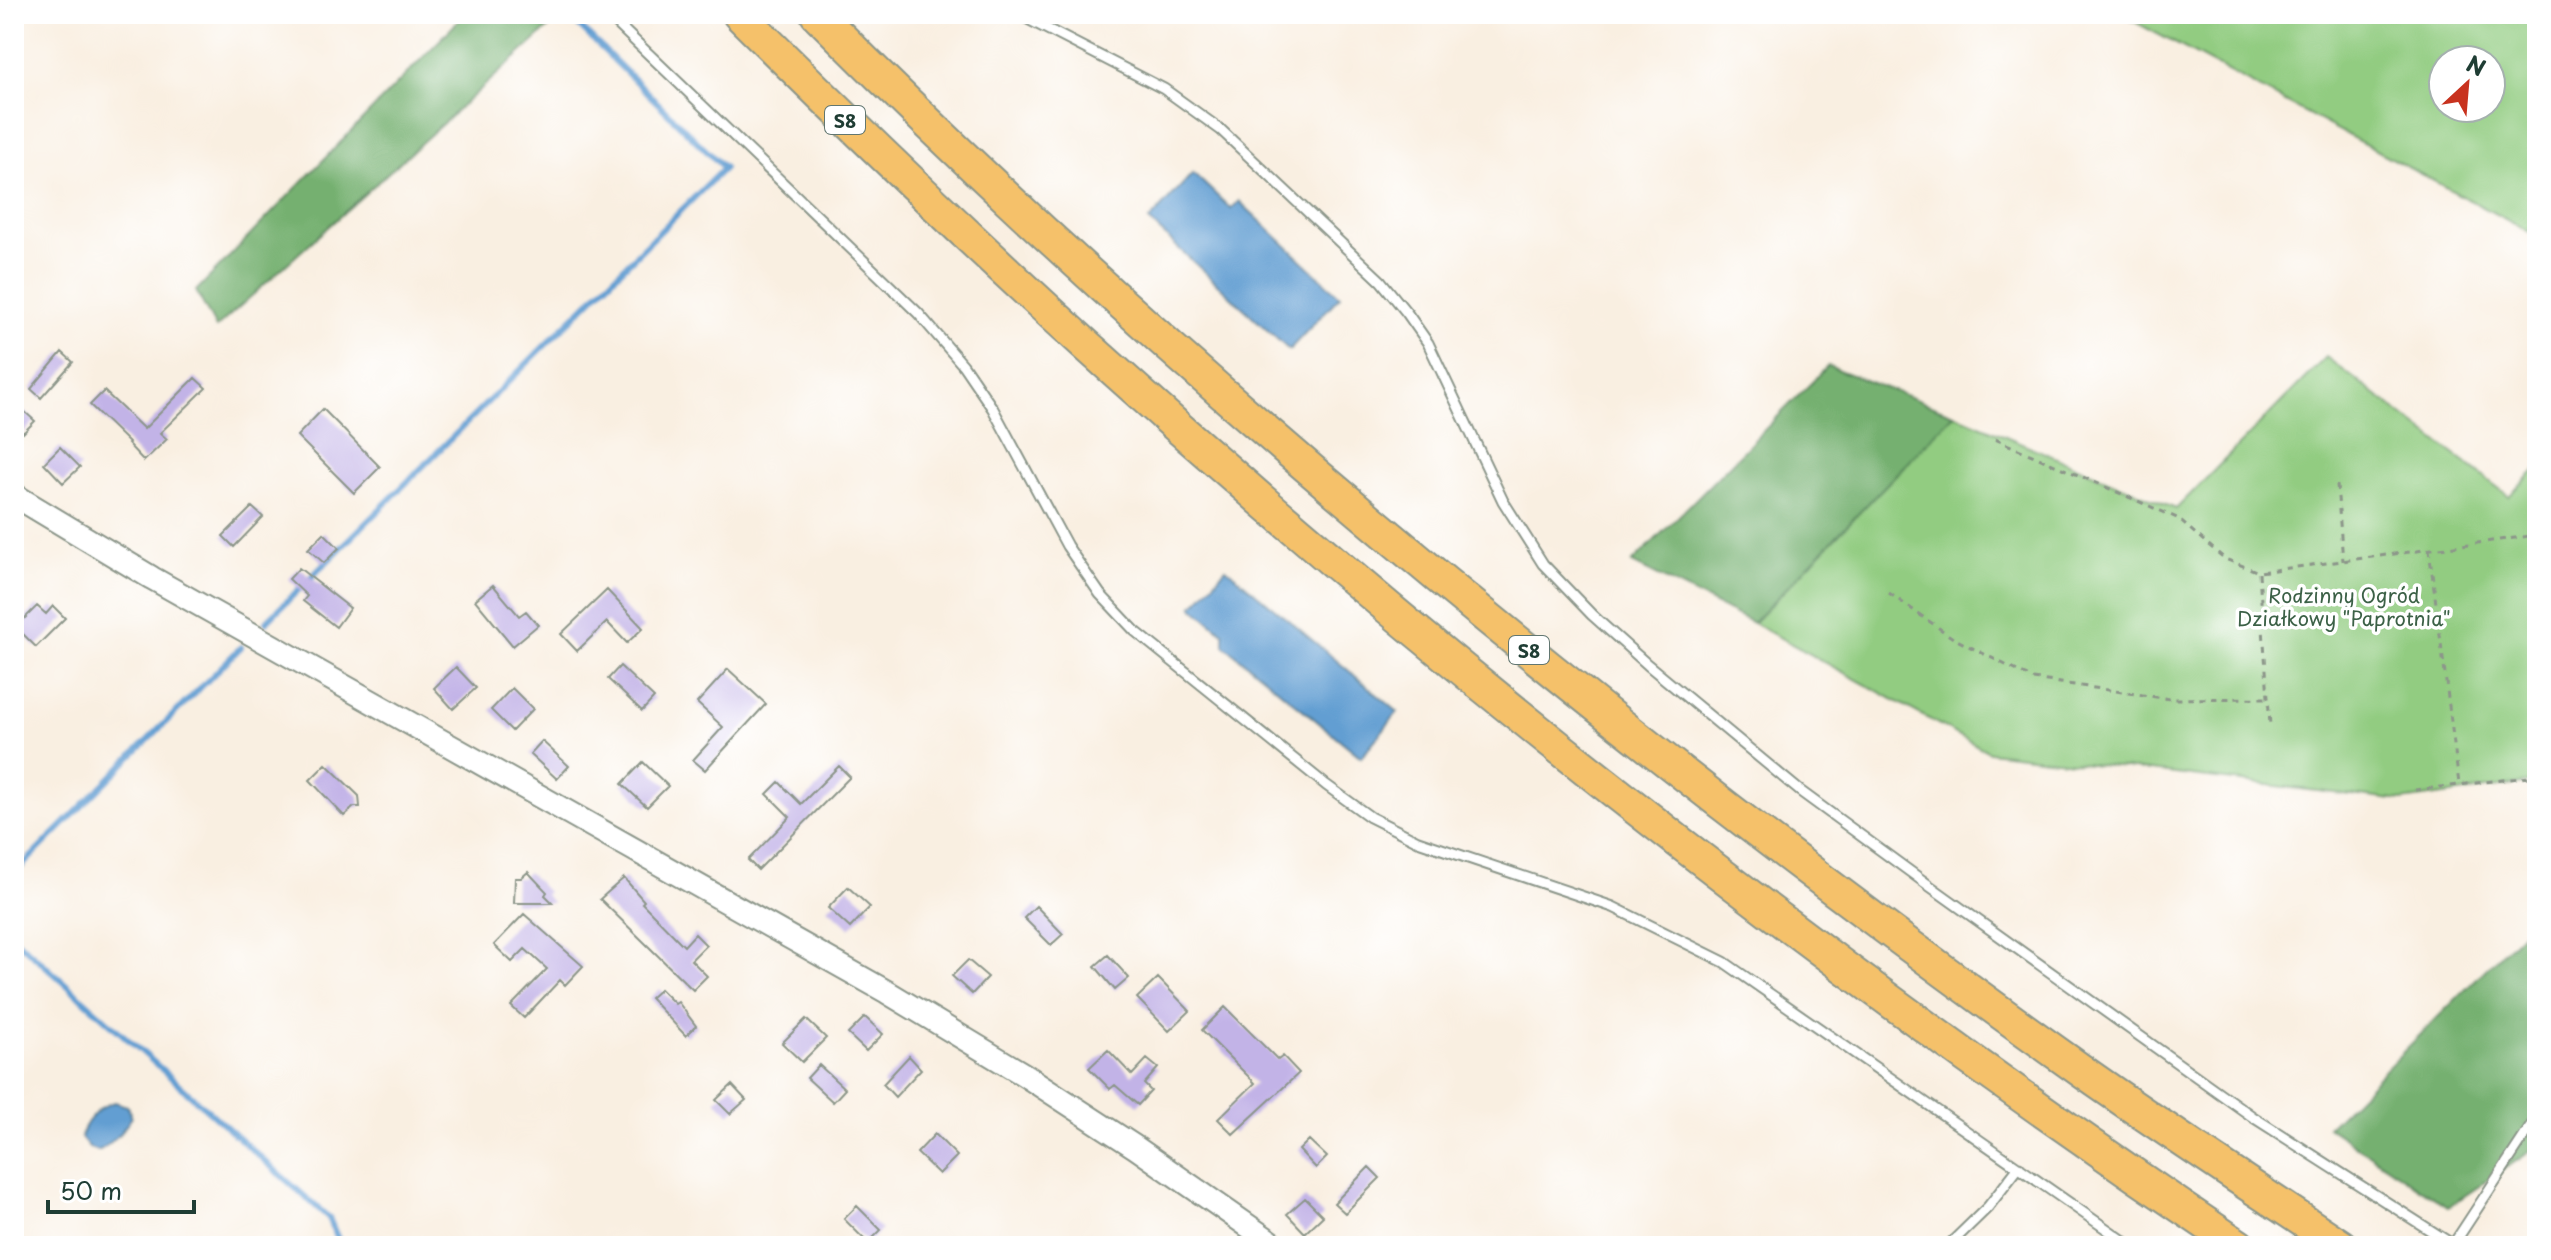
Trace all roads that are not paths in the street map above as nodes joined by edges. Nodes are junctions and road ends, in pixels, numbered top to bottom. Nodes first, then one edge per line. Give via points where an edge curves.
1 (607, 14) edge
2 (739, 14) edge
3 (817, 14) edge
4 (1018, 14) edge
5 (14, 495) edge
6 (2537, 1117) edge
7 (2019, 1167) junction
8 (2454, 1245) edge
9 (1277, 1246) edge
10 (1948, 1246) edge
11 (2131, 1246) edge
12 (2239, 1246) edge
13 (2341, 1246) edge

1 - 7 lane via 918,313 963,365 993,409 1067,546 1100,594 1135,631 1370,817 1418,841 1613,907 1724,962
2 - 12 highway, S8 via 1084,344 1434,645 1818,946
3 - 13 highway, S8 via 1172,348 1354,507 1598,707 2080,1069
4 - 8 lane via 1136,73 1202,116 1381,281 1428,343 1503,501 1543,564 1648,665 1800,791 1927,884 2245,1111
5 - 9 street via 887,992 1023,1074
6 - 8 lane
7 - 10 lane
7 - 11 lane

